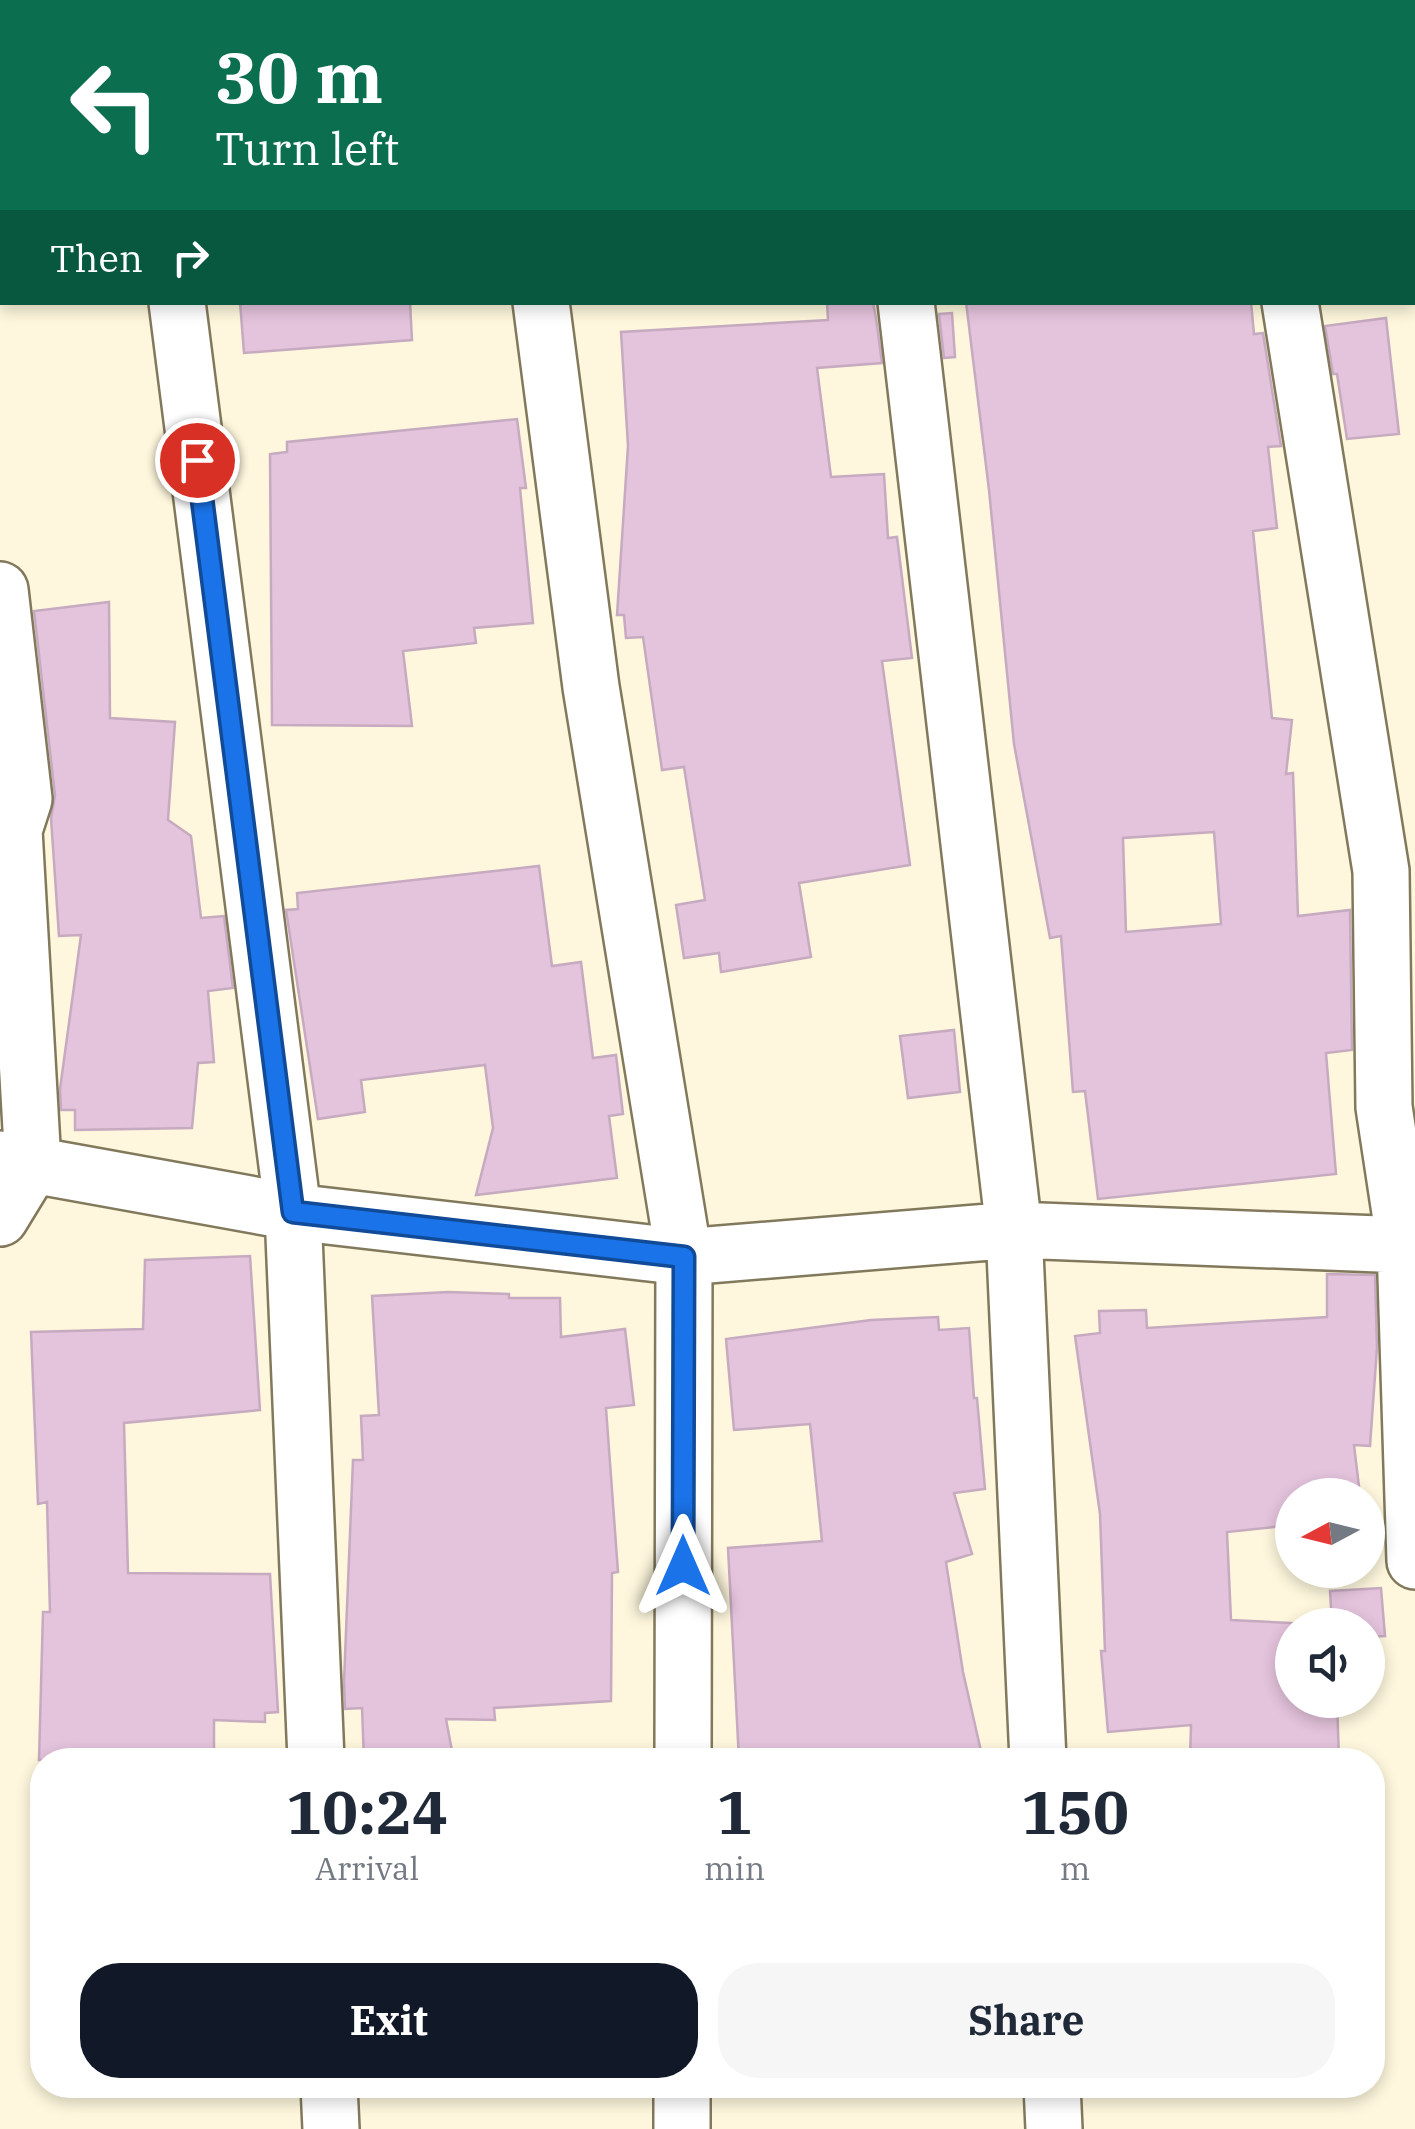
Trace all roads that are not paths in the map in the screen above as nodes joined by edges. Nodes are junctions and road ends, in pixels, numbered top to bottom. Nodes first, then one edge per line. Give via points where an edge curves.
1 (177, 305) edge
2 (541, 305) edge
3 (906, 305) edge
4 (1290, 305) edge
5 (0, 590) edge
6 (17, 1161) edge
7 (293, 1212) junction
8 (0, 1218) edge
9 (1014, 1230) junction
10 (1410, 1244) edge
11 (684, 1257) junction
12 (1415, 1561) edge
13 (315, 1748) edge
14 (683, 1748) edge
15 (1037, 1748) edge
16 (330, 2098) edge
17 (682, 2098) edge
18 (1053, 2098) edge
19 (331, 2129) edge
20 (682, 2129) edge
21 (1054, 2129) edge

1 - 7 street
2 - 11 street via 590,687
3 - 9 street
4 - 10 street via 1381,871 1384,1106
5 - 6 street via 24,799 14,830
6 - 7 street
6 - 8 street
7 - 11 street
7 - 13 street
9 - 10 street
9 - 11 street
9 - 15 street
10 - 12 street
11 - 14 street
16 - 19 street
17 - 20 street
18 - 21 street

